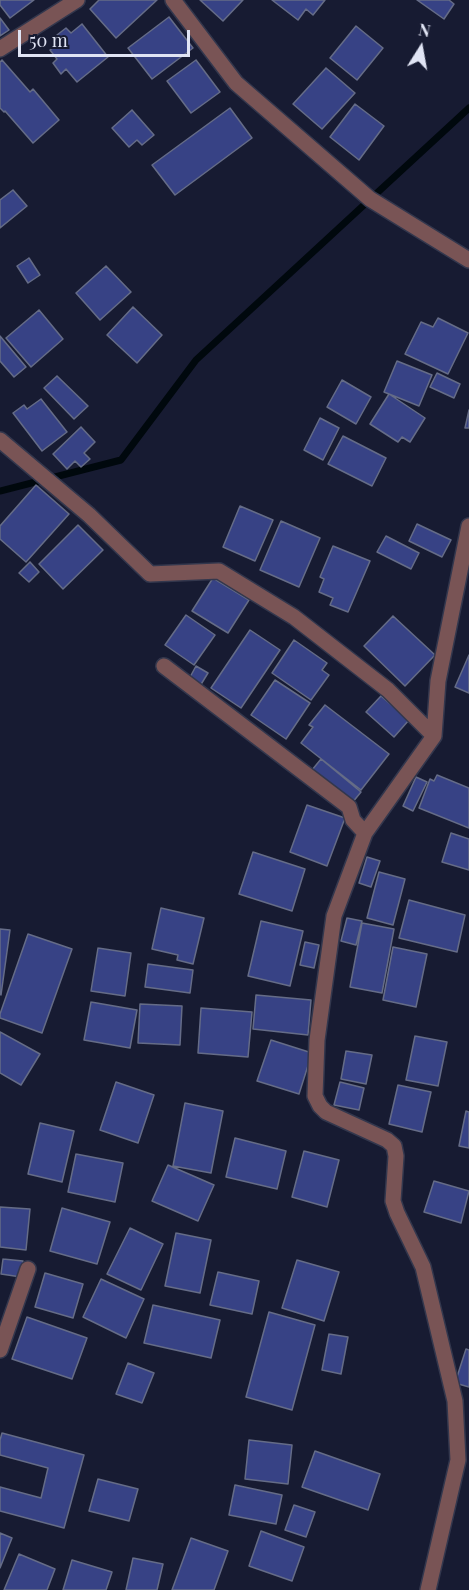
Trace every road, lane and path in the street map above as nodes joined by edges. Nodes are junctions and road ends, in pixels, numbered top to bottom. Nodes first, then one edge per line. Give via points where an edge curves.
1 (77, 0) edge
2 (173, 0) edge
3 (0, 49) edge
4 (469, 260) edge
5 (0, 440) edge
6 (469, 526) edge
7 (164, 666) dead end
8 (435, 736) junction
9 (365, 833) junction
10 (28, 1269) dead end
11 (0, 1350) edge
12 (463, 1459) edge
13 (428, 1590) edge

1 - 3 street
2 - 4 street via 245,91 370,199
5 - 8 street via 89,515 150,574 219,571 294,617 332,646 388,690
6 - 8 street via 438,681
7 - 9 street via 349,807 353,820
8 - 9 street
9 - 12 street via 334,916 317,1040 315,1096 326,1112 394,1146 393,1201 423,1267 455,1401
10 - 11 street
12 - 13 street

